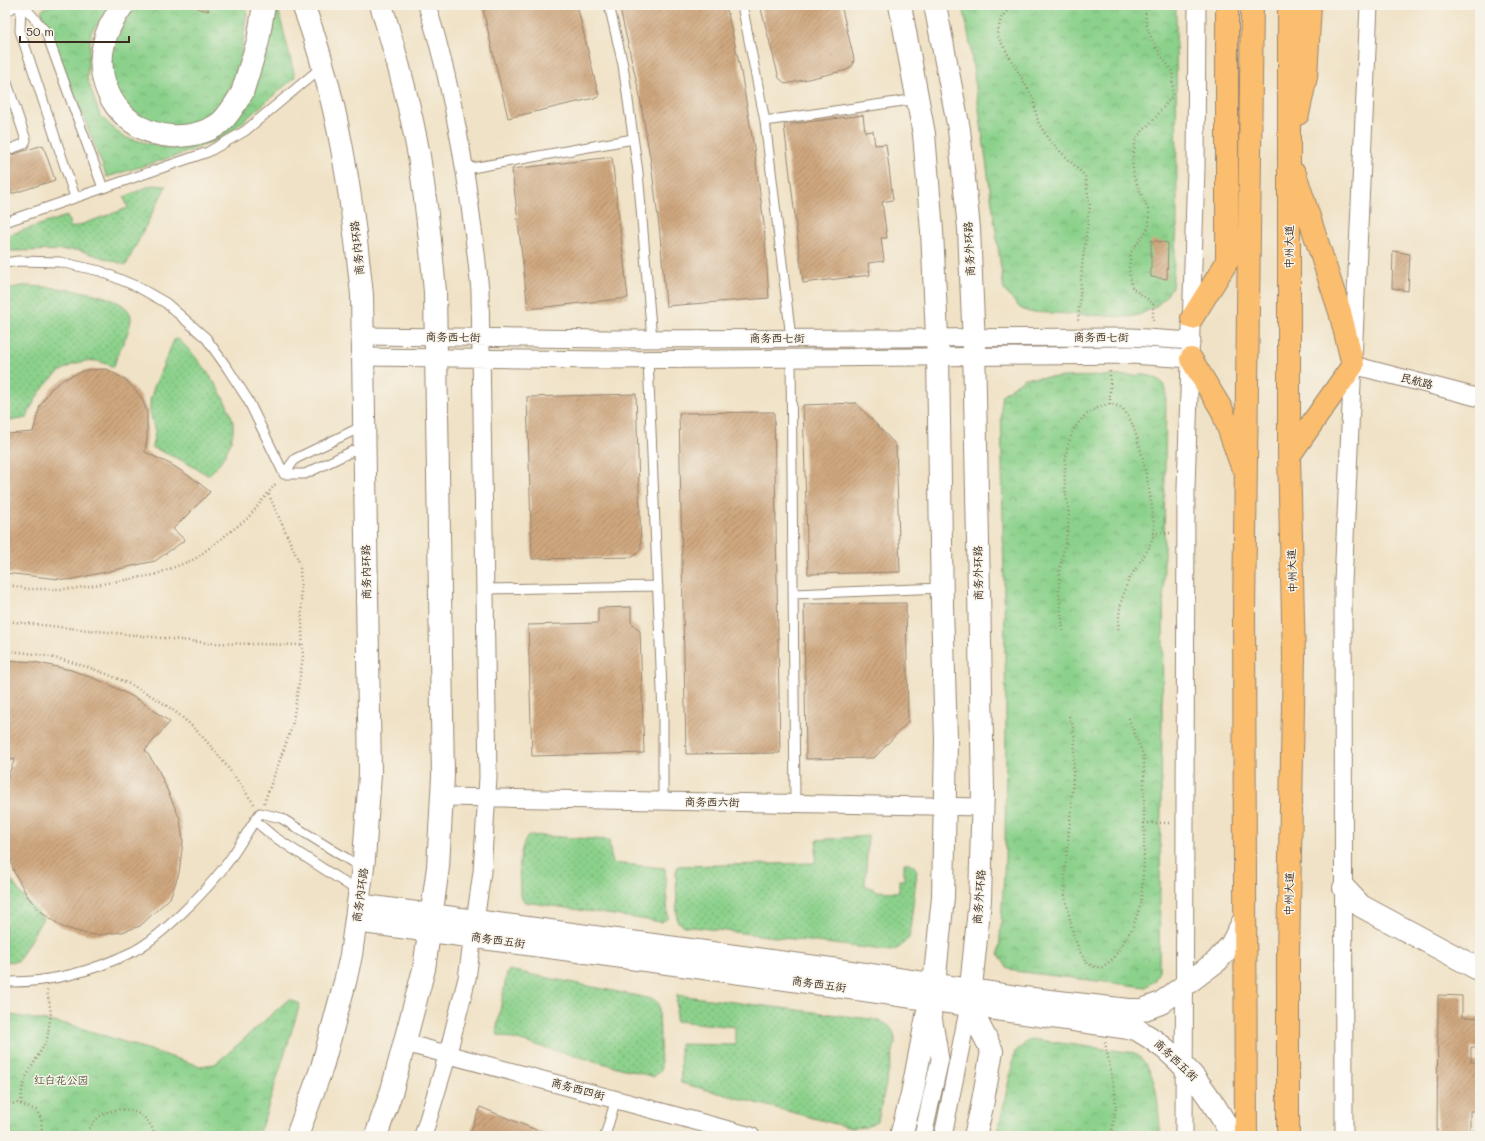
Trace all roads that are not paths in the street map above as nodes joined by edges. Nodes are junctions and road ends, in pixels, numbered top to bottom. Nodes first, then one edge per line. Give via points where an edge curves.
1 (20, 5) edge
2 (123, 5) edge
3 (264, 5) edge
4 (303, 5) edge
5 (381, 5) edge
6 (427, 5) edge
7 (609, 5) edge
8 (742, 5) edge
9 (900, 5) edge
10 (936, 5) edge
11 (1197, 5) edge
12 (1227, 5) edge
13 (1252, 5) edge
14 (1289, 5) edge
15 (1310, 5) edge
16 (1369, 5) edge
17 (5, 12) edge
18 (322, 67) junction
19 (5, 77) edge
20 (917, 99) junction
21 (765, 121) junction
22 (633, 139) junction
23 (5, 151) edge
24 (1289, 156) junction
25 (466, 169) junction
26 (102, 188) junction
27 (75, 197) junction
28 (5, 222) edge
29 (5, 263) edge
30 (1192, 318) junction
31 (480, 338) junction
32 (791, 338) junction
33 (652, 339) junction
34 (362, 347) junction
35 (937, 347) junction
36 (974, 347) junction
37 (436, 348) junction
38 (1191, 350) junction
39 (791, 358) junction
40 (481, 359) junction
41 (648, 360) junction
42 (1353, 365) junction
43 (1480, 398) edge
44 (363, 436) junction
45 (1289, 456) junction
46 (284, 474) junction
47 (1246, 478) junction
48 (658, 586) junction
49 (942, 588) junction
50 (485, 589) junction
51 (793, 594) junction
52 (442, 797) junction
53 (487, 798) junction
54 (663, 801) junction
55 (795, 804) junction
56 (946, 806) junction
57 (982, 807) junction
58 (258, 817) junction
59 (363, 868) junction
60 (1344, 888) junction
61 (358, 906) junction
62 (1245, 918) junction
63 (430, 923) junction
64 (474, 929) junction
65 (1480, 955) edge
66 (1480, 970) edge
67 (5, 982) edge
68 (1183, 987) junction
69 (931, 992) junction
70 (970, 998) junction
71 (405, 1043) junction
72 (448, 1054) junction
73 (1184, 1065) junction
74 (616, 1100) junction
75 (733, 1134) edge
76 (297, 1136) edge
77 (376, 1136) edge
78 (423, 1136) edge
79 (605, 1136) edge
80 (751, 1136) edge
81 (901, 1136) edge
82 (923, 1136) edge
83 (943, 1136) edge
84 (975, 1136) edge
85 (1184, 1136) edge
86 (1232, 1136) edge
87 (1246, 1136) edge
88 (1288, 1136) edge
89 (1344, 1136) edge

1 - 17 lane
1 - 26 lane via 46,32
1 - 27 lane via 20,31
2 - 3 street, bridge via 104,43 102,66 108,92 116,107 136,126 163,136 182,137 220,123 242,93 258,41
4 - 18 street, 商务内环路
5 - 37 street via 418,154 433,270
6 - 25 street via 448,80
7 - 22 lane via 623,65
8 - 21 lane
9 - 20 street
10 - 36 street, 商务外环路 via 959,129 969,229
11 - 30 street
12 - 30 highway via 1227,262
13 - 47 highway
14 - 24 highway, 中州大道
15 - 24 highway via 1306,77
16 - 42 street
18 - 26 lane via 245,131 226,143 208,152
18 - 34 street, 商务内环路 via 346,167 355,228 362,296
19 - 23 lane via 26,140 24,144
20 - 21 lane
20 - 35 street via 924,134 932,231
21 - 32 lane
22 - 25 lane
22 - 33 lane
24 - 42 highway via 1340,312
24 - 45 highway, 中州大道
25 - 31 street via 480,290
26 - 27 lane
27 - 28 lane
29 - 46 lane via 60,262 100,272 138,287 166,303 206,338 228,369 248,400
30 - 38 street
31 - 33 street, 商务西七街
31 - 37 street, 商务西七街
31 - 40 street
32 - 33 street, 商务西七街
32 - 35 street, 商务西七街
34 - 37 street, 商务西七街
34 - 44 street, 商务内环路
35 - 36 street, 商务西七街
35 - 39 street, 商务西七街
35 - 49 street
36 - 38 street, 商务西七街 via 1110,356
36 - 38 street, 商务西七街 via 1077,337 1153,338
36 - 57 street, 商务外环路 via 983,738
37 - 40 street, 商务西七街
37 - 52 street via 444,776
38 - 47 highway via 1222,410
38 - 68 street via 1186,489
39 - 41 street, 商务西七街
39 - 51 lane
40 - 41 street, 商务西七街
40 - 50 street
41 - 48 lane
42 - 43 street, 民航路
42 - 45 highway
42 - 60 street via 1344,583
44 - 46 lane via 305,474
44 - 46 lane via 295,459
44 - 59 street, 商务内环路 via 370,774
45 - 88 highway, 中州大道 via 1294,658 1288,953
47 - 62 highway
48 - 50 lane
48 - 54 lane
49 - 51 lane
49 - 56 street
50 - 53 street
51 - 55 lane
52 - 53 street, 商务西六街
52 - 63 street via 438,867
53 - 54 street, 商务西六街
53 - 64 street via 482,872
54 - 55 street, 商务西六街
55 - 56 street, 商务西六街
56 - 57 street, 商务西六街
56 - 69 street via 943,897
57 - 70 street, 商务外环路 via 980,900
58 - 59 lane via 281,818
58 - 61 lane via 273,836
58 - 67 lane via 224,866 181,914 135,950 58,978
59 - 61 street, 商务内环路
60 - 65 street via 1367,894
60 - 66 street via 1361,906
60 - 89 street
61 - 63 street, 商务西五街
61 - 76 street, 商务内环路 via 351,955 332,1032
62 - 68 street, 商务西五街 via 1231,944 1217,961
62 - 87 highway
63 - 64 street, 商务西五街
63 - 71 street via 424,969
64 - 69 street, 商务西五街
64 - 72 street via 467,978
68 - 70 street, 商务西五街 via 1161,1003 1142,1010
68 - 73 street
69 - 70 street, 商务西五街
69 - 81 street via 912,1094
69 - 82 street via 940,1060
70 - 73 street, 商务西五街 via 1102,1025 1136,1029 1152,1038
70 - 83 street
70 - 84 street via 992,1051
71 - 72 street, 商务西四街
71 - 77 street
72 - 74 street, 商务西四街
72 - 78 street
73 - 85 street
73 - 86 street, 商务西五街 via 1210,1096
74 - 75 street, 商务西四街
74 - 79 lane
75 - 80 street, 商务西四街

